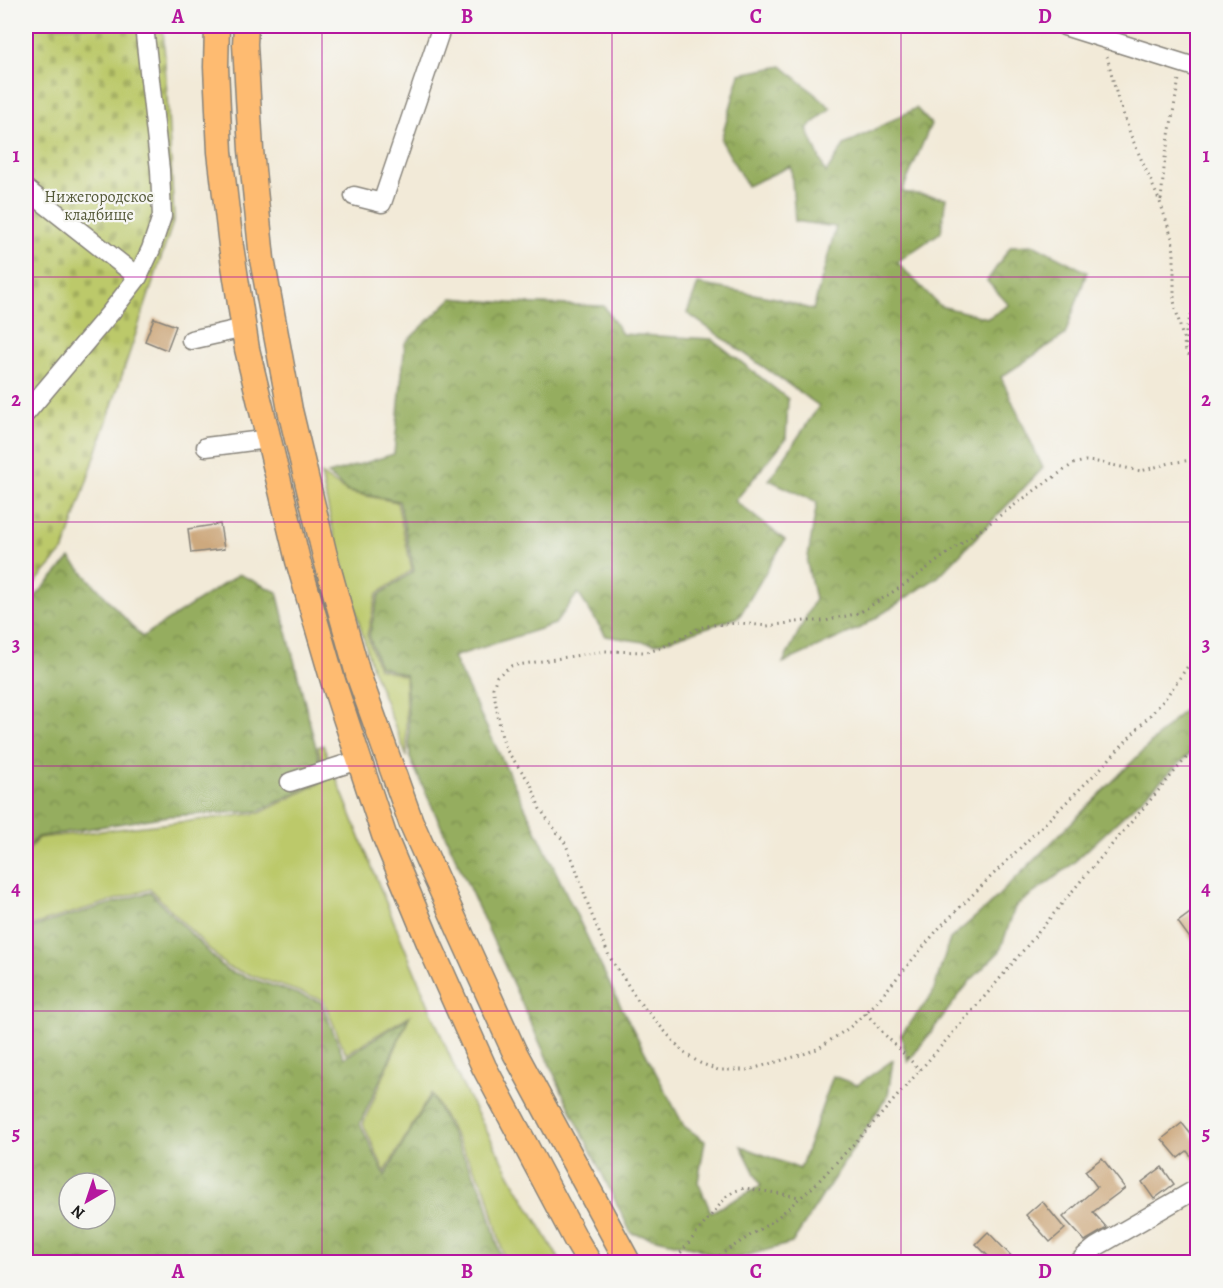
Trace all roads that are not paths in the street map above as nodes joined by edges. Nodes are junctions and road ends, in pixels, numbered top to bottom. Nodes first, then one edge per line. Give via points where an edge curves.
1 (144, 26) edge
2 (217, 26) edge
3 (246, 26) edge
4 (442, 26) edge
5 (1064, 26) edge
6 (1190, 66) edge
7 (26, 189) edge
8 (354, 196) dead end
9 (138, 277) junction
10 (244, 328) junction
11 (190, 340) dead end
12 (26, 413) edge
13 (269, 439) junction
14 (206, 447) dead end
15 (359, 760) junction
16 (290, 782) dead end
17 (1197, 1188) edge
18 (589, 1263) edge
19 (628, 1263) edge
20 (1079, 1263) edge

1 - 9 street via 162,216
2 - 10 main road via 220,152
3 - 19 main road via 251,150 262,259 290,410 358,674 411,822 478,973 515,1053
4 - 8 street via 382,203
5 - 6 street
7 - 9 street
9 - 12 street
10 - 11 street
10 - 13 main road
13 - 14 street
13 - 15 main road via 298,561
15 - 16 street
15 - 18 main road via 384,835 484,1067
17 - 20 street via 1096,1247

